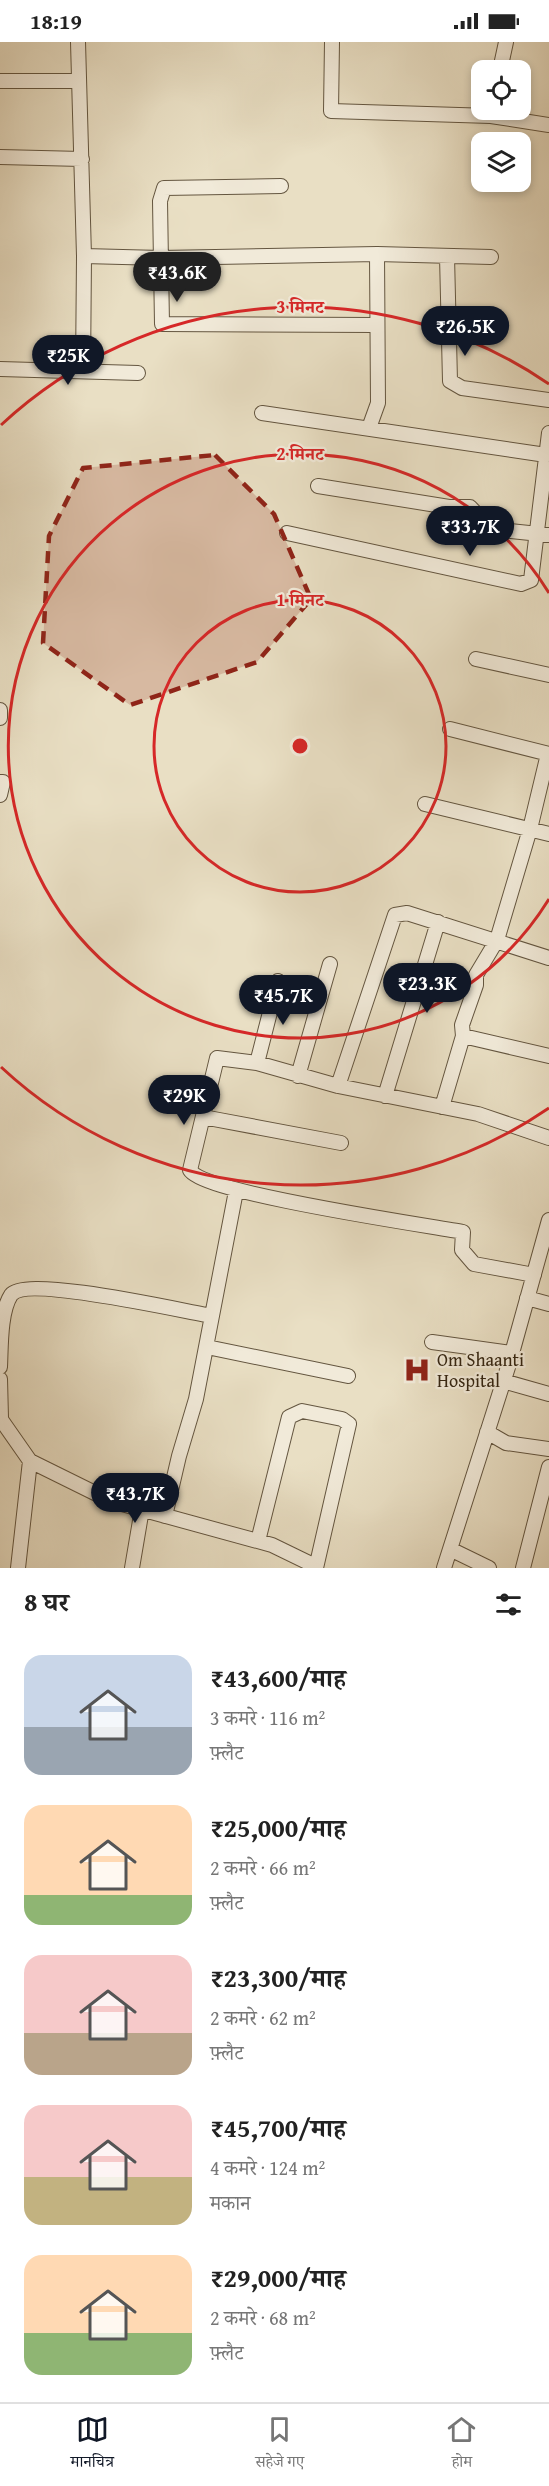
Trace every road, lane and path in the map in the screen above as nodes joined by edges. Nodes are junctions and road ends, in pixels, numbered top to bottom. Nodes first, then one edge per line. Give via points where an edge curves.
1 (78, 42) edge
2 (332, 42) edge
3 (506, 42) edge
4 (502, 60) edge
5 (0, 81) edge
6 (79, 81) junction
7 (471, 113) edge
8 (525, 120) edge
9 (549, 125) edge
10 (0, 157) edge
11 (81, 159) junction
12 (281, 186) dead end
13 (377, 254) junction
14 (84, 256) junction
15 (447, 256) junction
16 (491, 257) dead end
17 (161, 258) junction
18 (376, 325) junction
19 (0, 369) edge
20 (83, 371) junction
21 (138, 373) dead end
22 (549, 400) edge
23 (262, 413) dead end
24 (369, 428) junction
25 (549, 433) edge
26 (546, 455) junction
27 (318, 486) dead end
28 (287, 533) dead end
29 (543, 534) edge
30 (476, 659) dead end
31 (549, 675) edge
32 (0, 710) edge
33 (0, 718) edge
34 (450, 729) dead end
35 (549, 754) edge
36 (0, 782) edge
37 (0, 795) edge
38 (425, 804) dead end
39 (530, 829) junction
40 (549, 834) edge
41 (438, 922) junction
42 (497, 940) junction
43 (549, 957) edge
44 (330, 964) dead end
45 (278, 981) dead end
46 (463, 1036) junction
47 (549, 1056) edge
48 (257, 1064) junction
49 (298, 1076) junction
50 (338, 1086) junction
51 (385, 1096) junction
52 (442, 1107) junction
53 (202, 1116) junction
54 (549, 1138) edge
55 (341, 1143) dead end
56 (236, 1191) junction
57 (549, 1220) edge
58 (546, 1244) edge
59 (534, 1275) junction
60 (527, 1298) junction
61 (549, 1304) edge
62 (212, 1316) junction
63 (432, 1342) dead end
64 (207, 1347) junction
65 (512, 1353) junction
66 (0, 1367) edge
67 (348, 1376) dead end
68 (0, 1379) edge
69 (503, 1381) junction
70 (549, 1394) edge
71 (1, 1418) edge
72 (487, 1432) junction
73 (549, 1449) edge
74 (30, 1461) junction
75 (549, 1467) edge
76 (142, 1509) junction
77 (165, 1516) junction
78 (258, 1541) junction
79 (450, 1549) junction
80 (18, 1568) edge
81 (132, 1568) edge
82 (315, 1568) edge
83 (444, 1568) edge
84 (489, 1568) edge
85 (523, 1568) edge

1 - 6 street
2 - 7 street via 331,111
3 - 4 street
5 - 6 street
6 - 11 street
8 - 9 street
10 - 11 street
11 - 14 street
12 - 17 street via 164,188 160,201
13 - 15 street
13 - 17 street
13 - 18 street
14 - 17 street
14 - 20 street
15 - 16 street
15 - 22 street via 450,381 462,388
17 - 18 street via 162,324
18 - 24 street via 378,403
19 - 20 street
20 - 21 street
23 - 24 street
24 - 26 street
25 - 26 street
26 - 29 street
27 - 29 street via 470,507 491,529
28 - 29 street via 521,584 531,580
30 - 31 street
32 - 33 street
34 - 35 street
35 - 39 street
36 - 37 street
38 - 39 street
39 - 40 street
39 - 42 street
41 - 42 street
41 - 50 street via 407,913 395,915
41 - 51 street
42 - 43 street
42 - 46 street via 476,975 462,1025
44 - 49 street
45 - 48 street
46 - 47 street
46 - 52 street
48 - 49 street
48 - 53 street via 217,1058
49 - 50 street
50 - 51 street
51 - 52 street
52 - 54 street via 478,1114
53 - 55 street
53 - 56 street via 190,1170 198,1178
56 - 59 street via 463,1232 462,1250 474,1264
56 - 62 street
57 - 58 street
58 - 59 street
59 - 60 street
60 - 61 street
60 - 65 street
62 - 64 street
62 - 66 street via 51,1288 19,1288 10,1296 3,1318
63 - 65 street
64 - 67 street
64 - 77 street
65 - 69 street
68 - 71 street
69 - 70 street
69 - 72 street
71 - 74 street
72 - 73 street via 506,1443
72 - 79 street
74 - 76 street via 111,1501
74 - 80 street
75 - 85 street
76 - 77 street
76 - 81 street
77 - 78 street
78 - 82 street
78 - 82 street via 289,1417 302,1411 342,1419 349,1424
79 - 83 street
79 - 84 street

